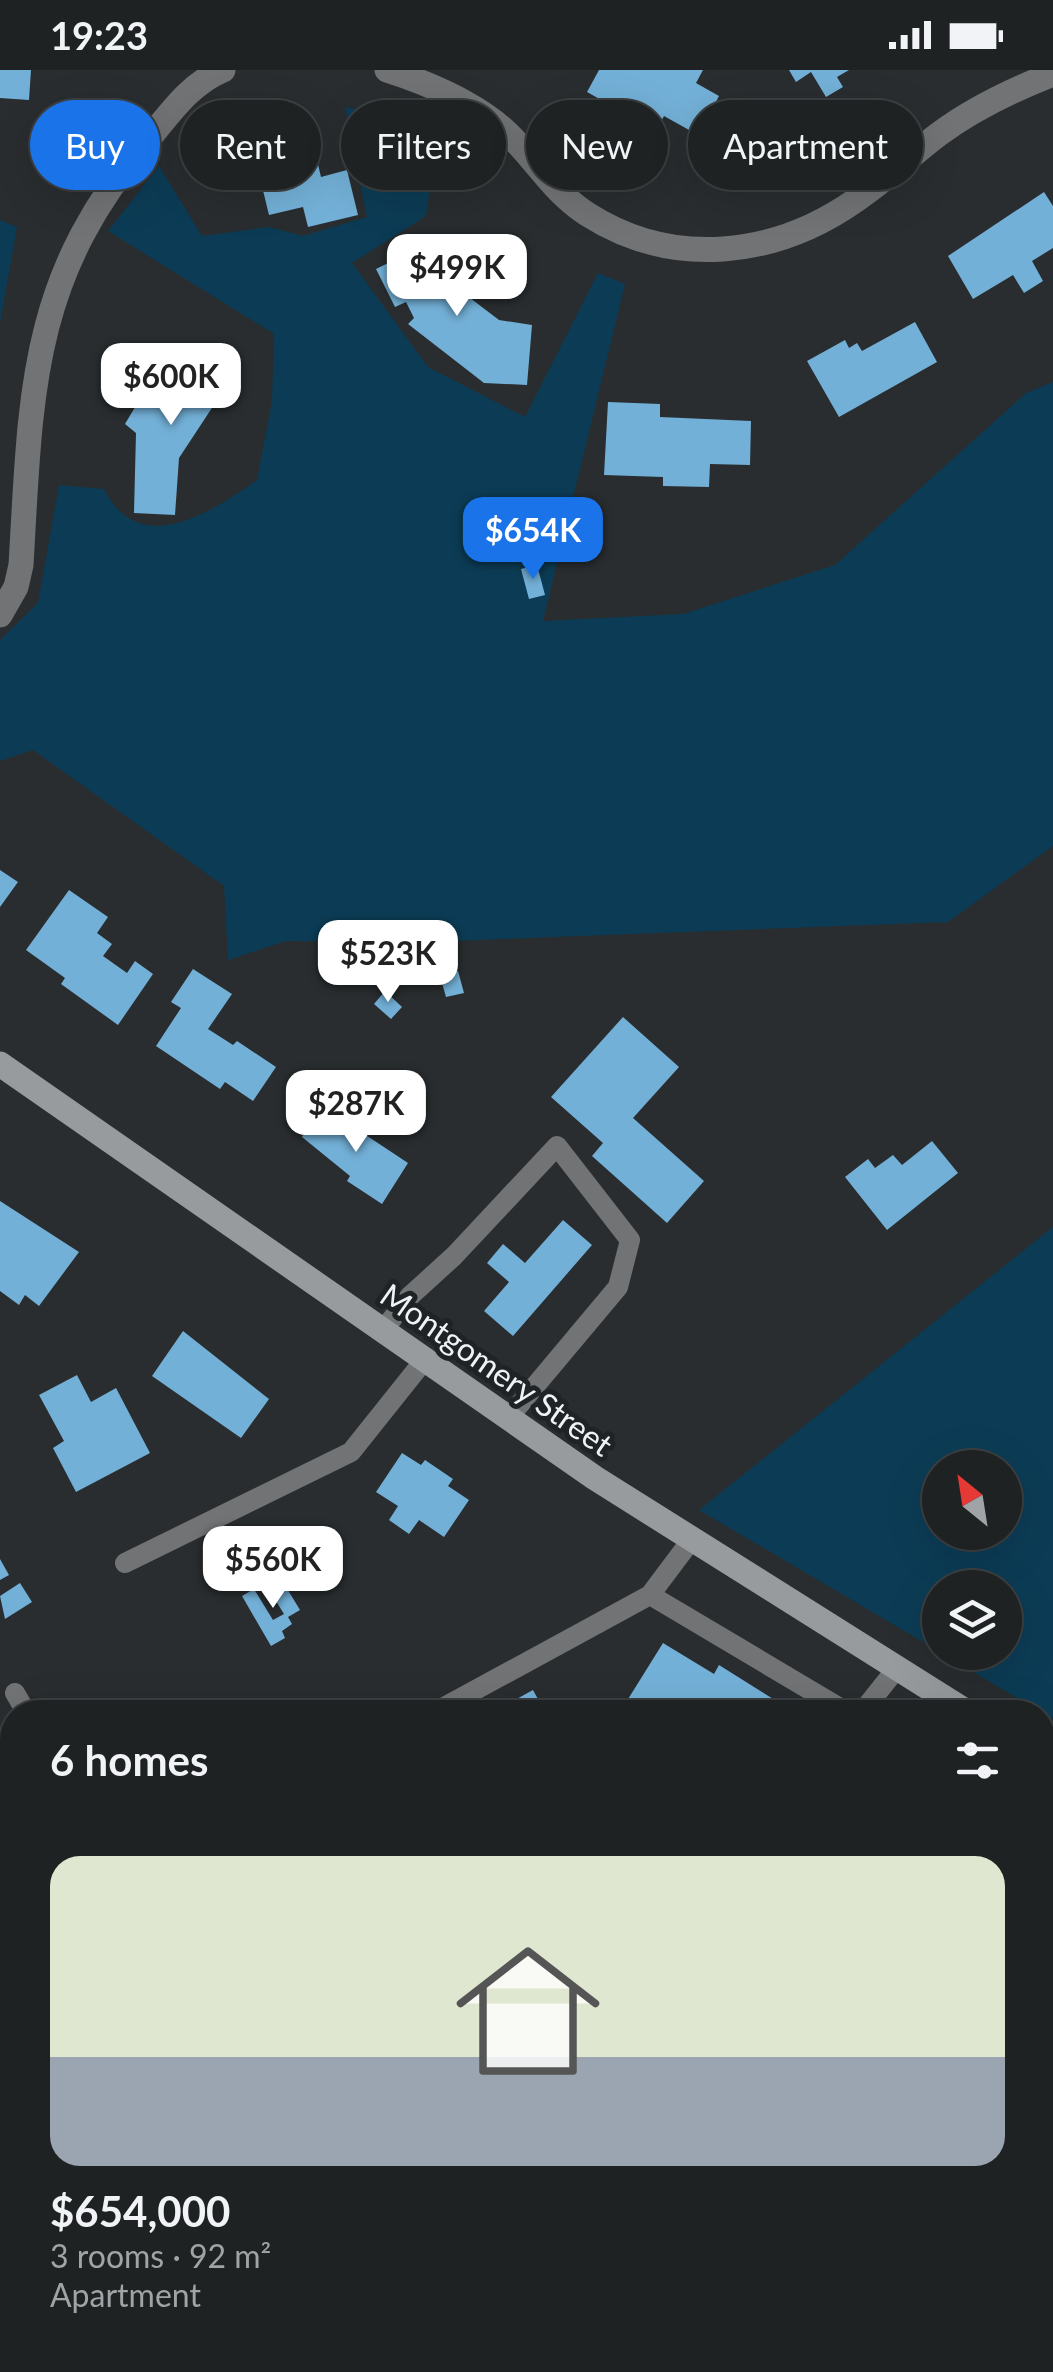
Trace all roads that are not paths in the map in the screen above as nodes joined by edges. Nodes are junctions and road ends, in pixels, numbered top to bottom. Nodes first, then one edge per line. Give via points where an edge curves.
1 (387, 70) edge
2 (208, 73) edge
3 (1053, 74) edge
4 (0, 615) edge
5 (0, 1064) edge
6 (384, 1329) junction
7 (426, 1358) junction
8 (510, 1418) junction
9 (692, 1539) junction
10 (125, 1563) dead end
11 (650, 1595) junction
12 (896, 1668) junction
13 (16, 1693) dead end
14 (20, 1700) edge
15 (457, 1700) edge
16 (827, 1700) edge
17 (871, 1700) edge
18 (948, 1700) edge

1 - 3 street via 446,92 502,128 564,197 610,228 661,245 712,251 764,245 813,227 978,108
2 - 4 street via 114,182 50,302 34,394 21,565
5 - 6 main road, Montgomery Street
6 - 7 main road, Montgomery Street
6 - 8 lane via 557,1146 630,1240 618,1288
7 - 8 main road, Montgomery Street
7 - 10 lane via 351,1452
8 - 9 main road, Montgomery Street
9 - 11 lane
9 - 12 main road, Montgomery Street
11 - 15 lane
11 - 16 lane
12 - 17 lane
12 - 18 main road, Montgomery Street
13 - 14 lane

